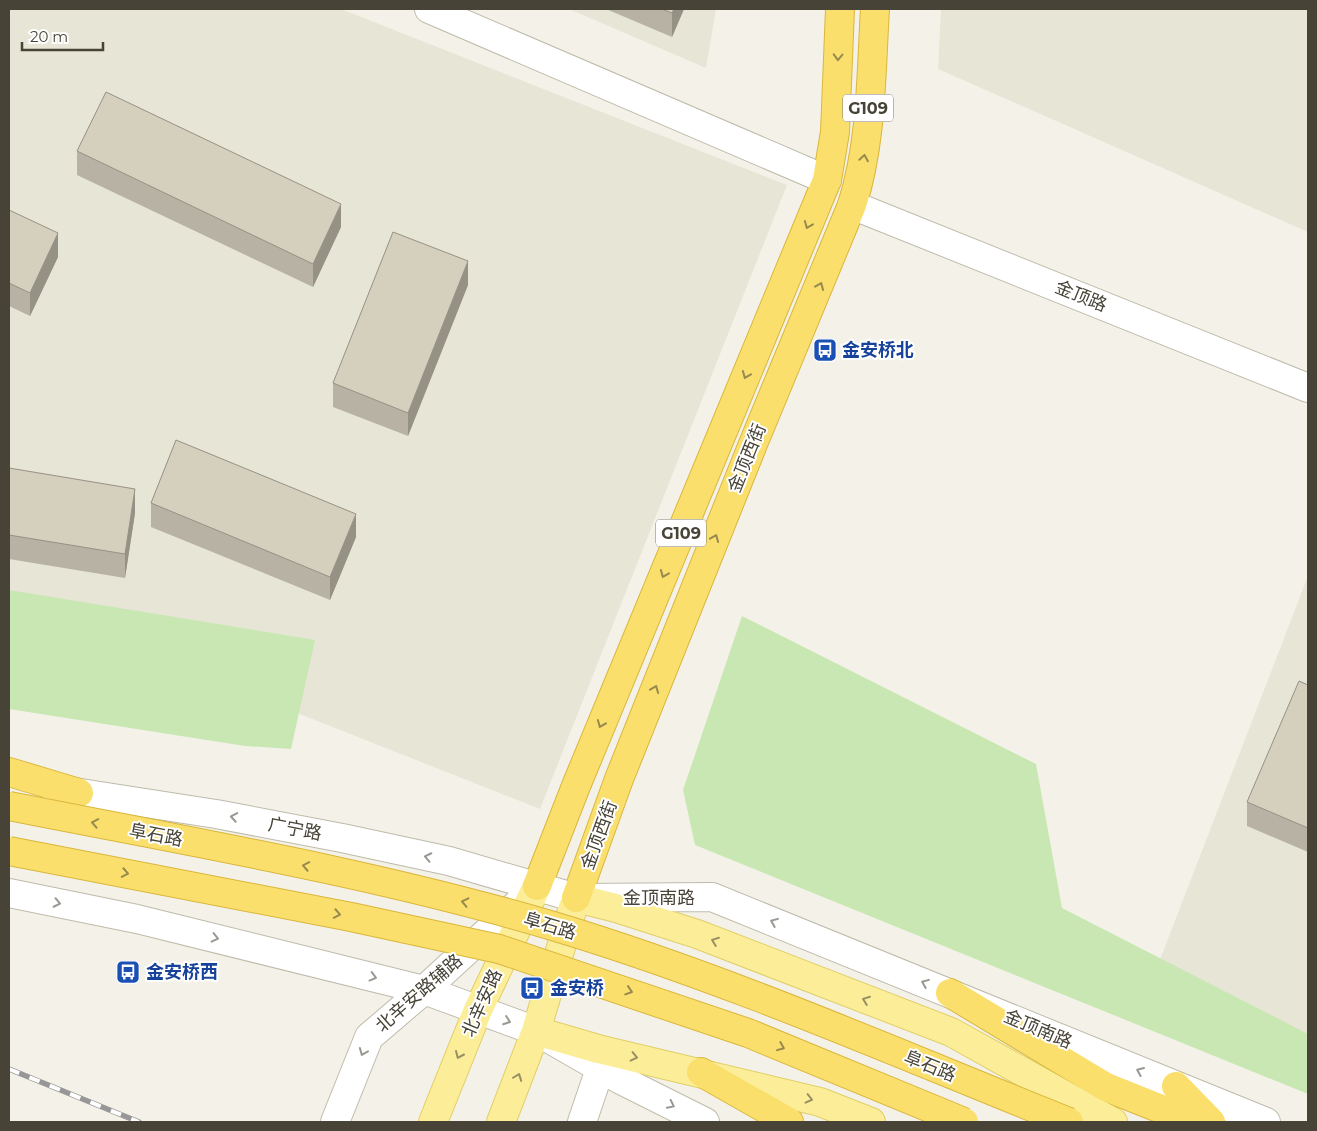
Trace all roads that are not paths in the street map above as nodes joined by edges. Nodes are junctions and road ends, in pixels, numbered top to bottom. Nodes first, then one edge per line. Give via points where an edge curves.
1 (429, 9) edge
2 (840, 9) edge
3 (875, 9) edge
4 (827, 180) junction
5 (852, 205) junction
6 (1308, 388) edge
7 (9, 772) edge
8 (9, 782) edge
9 (78, 793) junction
10 (9, 806) edge
11 (9, 851) edge
12 (537, 886) junction
13 (9, 893) edge
14 (576, 898) junction
15 (424, 990) junction
16 (950, 993) junction
17 (478, 1010) junction
18 (536, 1031) junction
19 (951, 1032) junction
20 (600, 1059) junction
21 (700, 1072) junction
22 (1176, 1086) junction
23 (1106, 1087) junction
24 (335, 1122) edge
25 (433, 1122) edge
26 (501, 1122) edge
27 (582, 1122) edge
28 (704, 1122) edge
29 (789, 1122) edge
30 (871, 1122) edge
31 (964, 1122) edge
32 (1069, 1122) edge
33 (1094, 1122) edge
34 (1113, 1122) edge
35 (1194, 1122) edge
36 (1211, 1122) edge
37 (1266, 1122) edge

1 - 4 street
2 -> 4 highway, 金顶西街 / G109 via 835,132
5 -> 3 highway, 金顶西街 / G109 via 861,178 866,144
4 -> 12 highway, 金顶西街 / G109
5 - 6 street, 金顶路
14 -> 5 highway, 金顶西街 / G109 via 626,761
7 - 9 highway
8 - 9 street, 广宁路
12 -> 9 street, 广宁路 via 449,861 342,838
32 -> 10 highway, 阜石路, bridge via 763,999 554,926 362,877
11 -> 31 highway, bridge via 499,949 748,1033
12 - 14 street, 广宁路
12 - 15 street, 北辛安路辅路
12 - 17 main road, 北辛安路
13 -> 15 street via 146,922
16 -> 14 street, 金顶南路 via 712,897
14 - 18 main road
19 -> 14 main road via 697,934
14 - 33 main road, 金顶南路 via 608,931 688,958
15 - 17 street
15 -> 24 street, 北辛安路辅路 via 369,1037
22 -> 16 street, 金顶南路
16 - 23 highway
17 -> 18 street
17 -> 25 main road, 北辛安路
18 - 20 main road
26 -> 18 main road
19 - 23 main road
19 - 34 main road
20 -> 21 main road
20 - 27 street
20 -> 28 street
21 - 29 highway
21 -> 30 main road via 820,1102
22 - 36 highway
22 - 37 street, 金顶南路
23 - 35 highway

